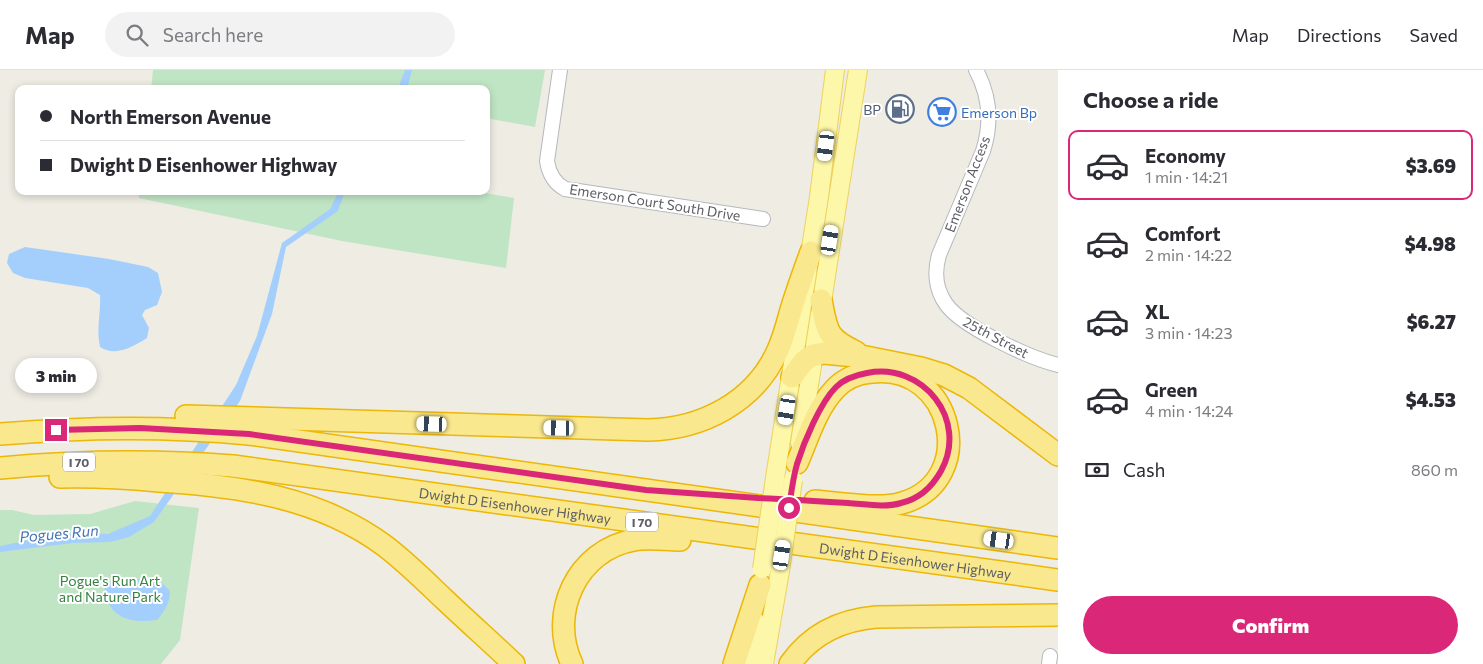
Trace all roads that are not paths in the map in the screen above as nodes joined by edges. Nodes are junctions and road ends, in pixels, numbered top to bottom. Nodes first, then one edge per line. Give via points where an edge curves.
1 (560, 70) edge
2 (835, 70) edge
3 (858, 70) edge
4 (976, 70) edge
5 (763, 219) dead end
6 (810, 252) junction
7 (942, 298) joint
8 (822, 300) junction
9 (813, 355) junction
10 (866, 357) junction
11 (1058, 365) edge
12 (792, 377) junction
13 (187, 422) junction
14 (0, 434) edge
15 (1058, 455) edge
16 (0, 468) edge
17 (795, 472) junction
18 (0, 479) edge
19 (646, 490) junction
20 (824, 548) junction
21 (1058, 548) edge
22 (761, 577) junction
23 (1058, 580) edge
24 (1058, 614) edge
25 (514, 664) edge
26 (572, 664) edge
27 (734, 664) edge
28 (749, 664) edge
29 (764, 664) edge
30 (790, 664) edge

1 - 5 street, Emerson Court South Drive via 548,156 548,170 558,185 565,189
2 - 6 main road
3 - 8 main road
4 - 7 street, Emerson Access via 987,99 988,134 939,256 936,274
6 - 12 main road
6 - 13 highway via 783,340 769,367 730,406 688,425 648,430 262,418
7 - 11 street, 25th Street via 956,315 997,340 1027,355
8 - 9 main road
8 - 10 highway via 826,324 833,338
9 - 10 highway via 828,353
9 - 12 highway
9 - 17 main road
10 - 15 highway via 921,368 963,384
12 - 22 main road, bridge
13 - 14 highway via 149,417
13 - 19 highway, I 70 via 249,434
16 - 20 highway, Dwight D Eisenhower Highway / I 70 via 87,462 226,466
17 - 19 highway via 827,398 841,383 859,374 889,372 912,378 933,395 941,407 949,434 949,450 940,474 926,491 901,503 880,506
17 - 29 main road, bridge
18 - 25 highway via 75,477 211,485 260,492 325,512 385,547
19 - 21 highway, I 70
20 - 23 highway, Dwight D Eisenhower Highway / I 70
20 - 26 highway via 649,539 611,547 585,566 568,595 563,631
22 - 27 highway
22 - 28 main road
24 - 30 highway via 876,616 853,620 818,635

